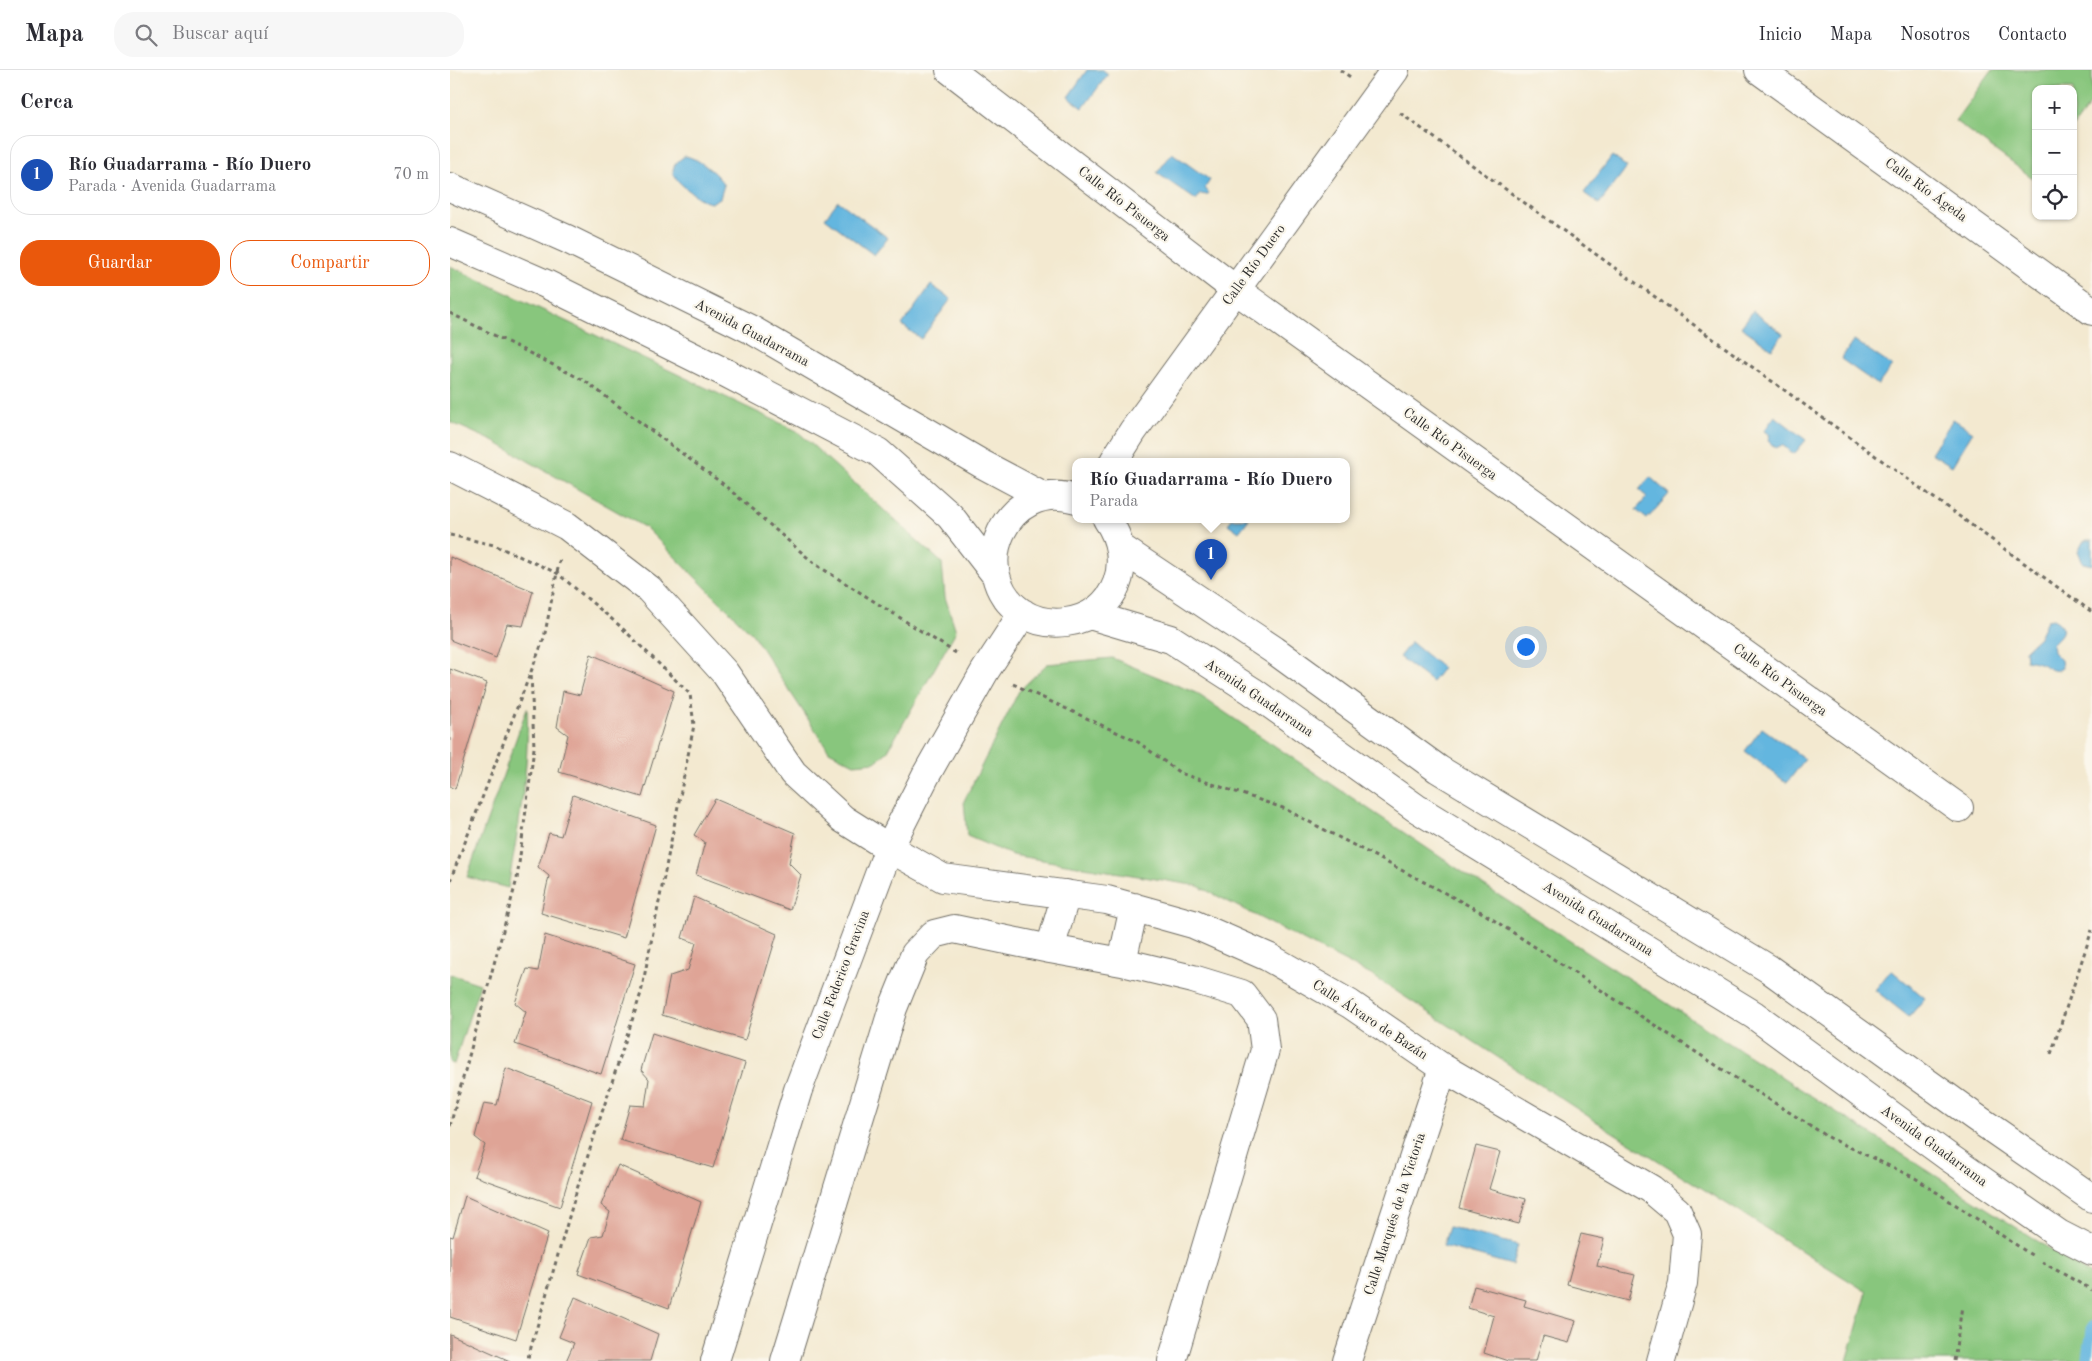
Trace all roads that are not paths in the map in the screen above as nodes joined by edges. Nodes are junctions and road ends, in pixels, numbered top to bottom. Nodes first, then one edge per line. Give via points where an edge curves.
1 (950, 70) edge
2 (1395, 70) edge
3 (1759, 70) edge
4 (450, 187) edge
5 (450, 242) edge
6 (1236, 290) junction
7 (2092, 311) edge
8 (1116, 458) edge
9 (450, 466) edge
10 (1044, 496) junction
11 (1072, 498) edge
12 (1110, 523) edge
13 (1121, 548) junction
14 (995, 574) junction
15 (1023, 613) junction
16 (1090, 615) junction
17 (1959, 808) dead end
18 (889, 848) junction
19 (1066, 894) junction
20 (1134, 907) junction
21 (1050, 949) junction
22 (1122, 962) junction
23 (1443, 1068) junction
24 (2092, 1198) edge
25 (2092, 1251) edge
26 (715, 1361) edge
27 (785, 1361) edge
28 (1172, 1361) edge
29 (1346, 1361) edge
30 (1661, 1361) edge

1 - 6 street, Calle Río Pisuerga
2 - 6 street, Calle Río Duero
3 - 7 street, Calle Río Ágeda
4 - 10 street, Avenida Guadarrama via 567,239 752,330 982,464
5 - 14 street via 546,284 878,452 950,516
6 - 8 street, Calle Río Duero via 1132,431
6 - 17 street, Calle Río Pisuerga
9 - 18 street, Calle Álvaro de Bazán via 567,526 649,589 724,673 793,772 843,818
10 - 11 street
10 - 14 street via 1026,504 1010,517 999,534 994,554
12 - 13 street
13 - 16 street via 1122,567 1116,586 1106,602
13 - 24 street via 1274,650 1438,769 1769,969
14 - 15 street via 1010,602
15 - 16 street via 1039,621 1056,623
15 - 18 street, Calle Federico Gravina via 984,671
16 - 25 street, Avenida Guadarrama via 1172,639 1252,691 1416,808 1754,1015 1955,1162 2060,1234
18 - 19 street, Calle Álvaro de Bazán via 943,878
18 - 26 street, Calle Federico Gravina via 798,1090
19 - 20 street, Calle Álvaro de Bazán
19 - 21 street
20 - 22 street
20 - 23 street, Calle Álvaro de Bazán via 1193,924 1268,957 1350,1004
21 - 22 street
21 - 27 street via 954,929 934,934 915,954 893,1008
22 - 28 street via 1242,994 1261,1019 1265,1050
23 - 29 street, Calle Marqués de la Victoria
23 - 30 street, Calle Álvaro de Bazán via 1651,1189 1677,1211 1687,1234 1683,1283

